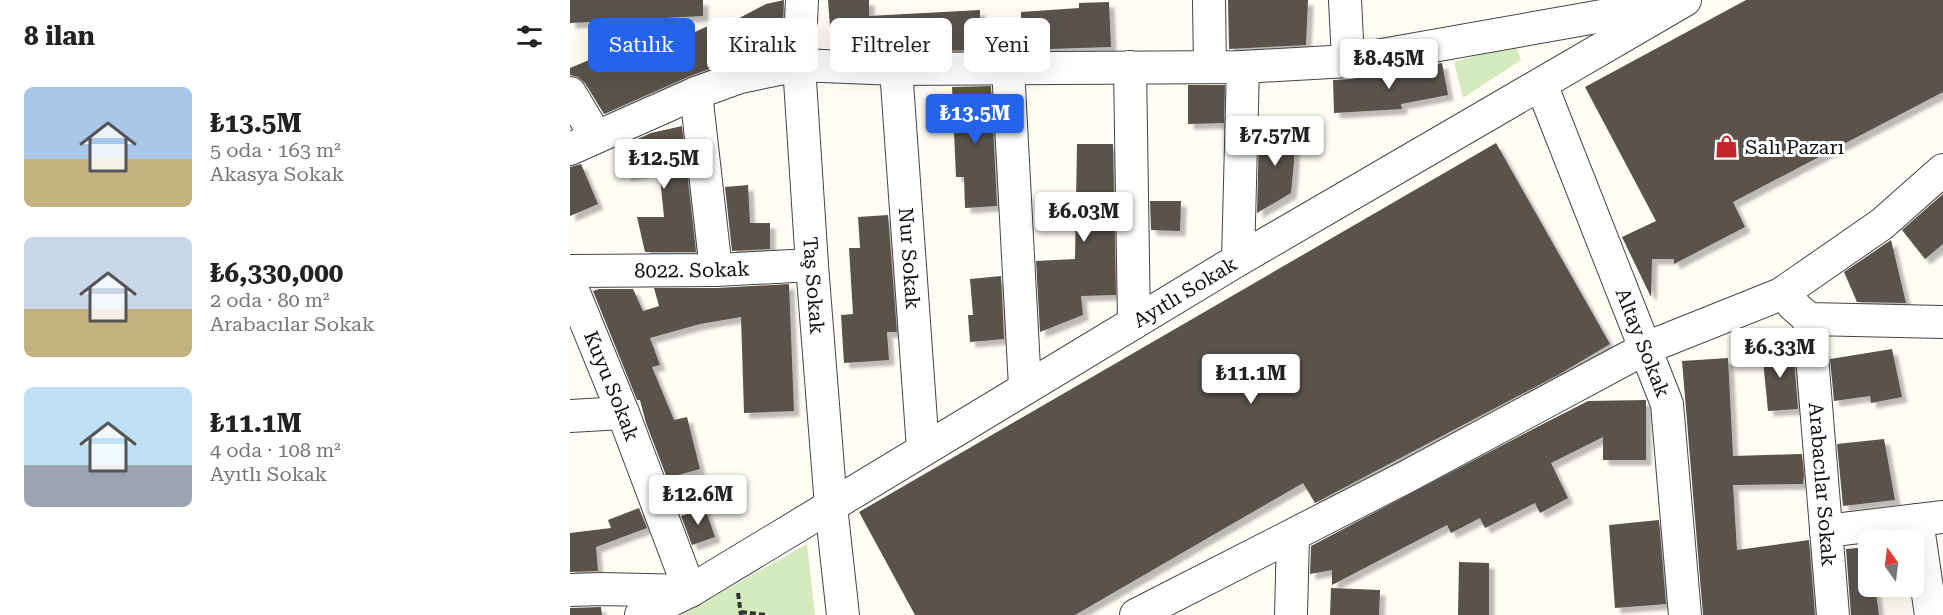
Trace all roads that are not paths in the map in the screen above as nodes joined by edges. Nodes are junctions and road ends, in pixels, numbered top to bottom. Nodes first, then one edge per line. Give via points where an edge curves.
1 (802, 0) edge
2 (1209, 0) edge
3 (1345, 0) edge
4 (1686, 0) edge
5 (801, 18) edge
6 (1348, 62) junction
7 (1210, 66) junction
8 (1130, 67) junction
9 (1243, 67) junction
10 (1050, 68) edge
11 (765, 72) edge
12 (799, 72) edge
13 (896, 72) edge
14 (1008, 72) edge
15 (1541, 84) junction
16 (570, 93) edge
17 (696, 93) junction
18 (581, 140) edge
19 (1943, 170) edge
20 (1238, 260) junction
21 (812, 265) junction
22 (716, 270) junction
23 (570, 271) edge
24 (570, 283) edge
25 (1781, 294) junction
26 (1809, 319) junction
27 (1943, 322) edge
28 (1134, 323) junction
29 (1646, 348) junction
30 (1025, 387) junction
31 (623, 413) junction
32 (570, 416) edge
33 (923, 449) junction
34 (831, 506) junction
35 (1930, 519) edge
36 (1826, 531) junction
37 (1293, 536) junction
38 (570, 591) edge
39 (690, 591) junction
40 (641, 615) edge
41 (843, 615) edge
42 (1136, 615) edge
43 (1292, 615) edge
44 (1685, 615) edge
45 (1833, 615) edge
46 (1931, 615) edge

1 - 5 street, Taş Sokak
2 - 7 street
3 - 6 street
4 - 6 street
4 - 15 street, Ayıtlı Sokak
6 - 9 street
7 - 8 street
7 - 9 street
8 - 10 street
8 - 28 street
9 - 20 street
11 - 17 street
12 - 21 street, Taş Sokak
13 - 33 street, Nur Sokak
14 - 30 street
15 - 20 street, Ayıtlı Sokak
15 - 29 street, Altay Sokak
16 - 18 street
17 - 18 street
17 - 22 street
19 - 25 street via 1882,224
20 - 28 street, Ayıtlı Sokak
21 - 22 street, 8022. Sokak
21 - 34 street, Taş Sokak
22 - 23 street, 8022. Sokak
24 - 31 street, Kuyu Sokak
25 - 26 street
25 - 29 street
26 - 27 street
26 - 36 street, Arabacılar Sokak
28 - 30 street, Ayıtlı Sokak
29 - 37 street
29 - 44 street, Altay Sokak via 1666,404
30 - 33 street, Ayıtlı Sokak
31 - 32 street
31 - 39 street, Kuyu Sokak
33 - 34 street, Ayıtlı Sokak
34 - 39 street, Ayıtlı Sokak
34 - 41 street, Taş Sokak
35 - 36 street
35 - 46 street
36 - 45 street, Arabacılar Sokak
37 - 42 street
37 - 43 street
38 - 39 street
39 - 40 street, Ayıtlı Sokak

